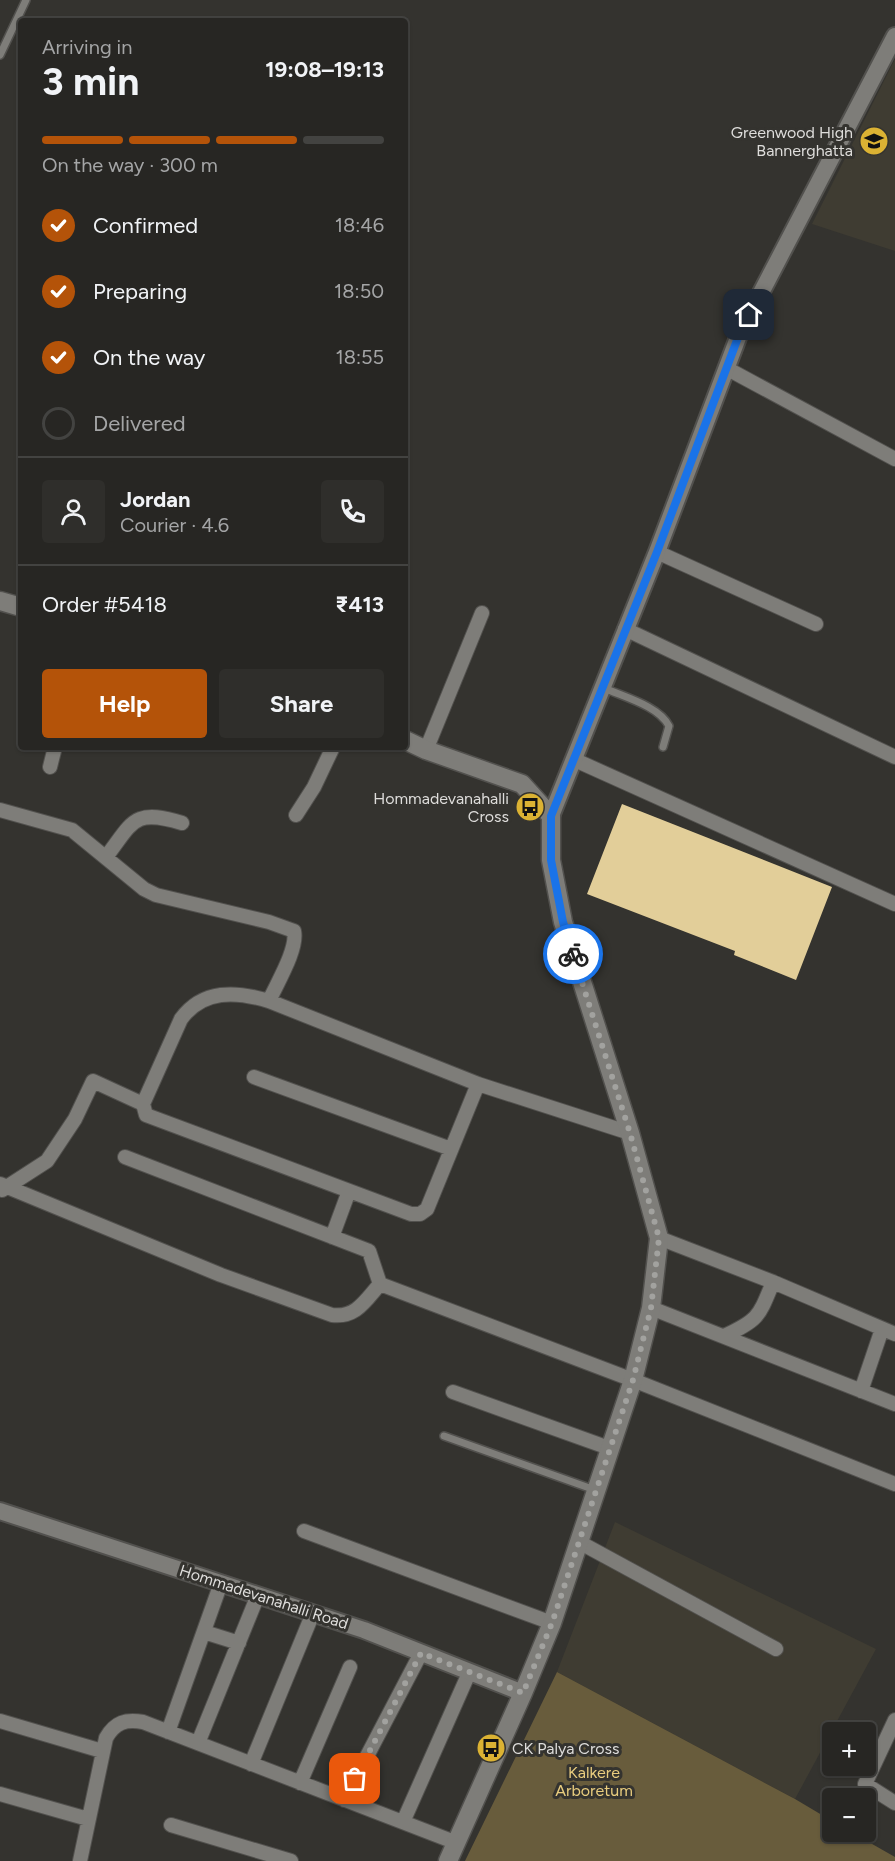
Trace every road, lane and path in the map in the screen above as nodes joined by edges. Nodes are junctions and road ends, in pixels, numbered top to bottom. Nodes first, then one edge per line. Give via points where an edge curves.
1 (26, 0) edge
2 (895, 36) edge
3 (0, 55) edge
4 (726, 368) junction
5 (895, 459) edge
6 (657, 552) junction
7 (0, 601) edge
8 (18, 606) edge
9 (482, 613) dead end
10 (816, 624) dead end
11 (625, 629) junction
12 (604, 688) junction
13 (408, 741) edge
14 (663, 747) dead end
15 (54, 750) edge
16 (332, 750) edge
17 (426, 750) junction
18 (895, 757) edge
19 (575, 760) junction
20 (50, 767) dead end
21 (0, 810) edge
22 (296, 815) dead end
23 (551, 816) junction
24 (182, 823) dead end
25 (106, 857) junction
26 (895, 904) edge
27 (269, 1001) junction
28 (254, 1077) dead end
29 (478, 1084) junction
30 (143, 1104) junction
31 (630, 1133) junction
32 (451, 1149) junction
33 (125, 1157) dead end
34 (2, 1188) edge
35 (349, 1191) junction
36 (332, 1237) junction
37 (659, 1238) junction
38 (773, 1282) junction
39 (380, 1284) junction
40 (651, 1308) junction
41 (888, 1331) edge
42 (724, 1336) junction
43 (633, 1380) junction
44 (861, 1391) junction
45 (453, 1392) dead end
46 (895, 1404) edge
47 (444, 1436) dead end
48 (609, 1448) junction
49 (895, 1484) edge
50 (595, 1491) junction
51 (0, 1511) edge
52 (304, 1531) dead end
53 (579, 1542) junction
54 (221, 1583) junction
55 (258, 1595) junction
56 (313, 1613) junction
57 (552, 1623) junction
58 (204, 1632) junction
59 (238, 1643) junction
60 (776, 1649) dead end
61 (421, 1653) junction
62 (350, 1666) dead end
63 (469, 1672) junction
64 (523, 1693) junction
65 (895, 1720) edge
66 (0, 1721) edge
67 (168, 1732) junction
68 (198, 1743) junction
69 (102, 1751) junction
70 (251, 1764) junction
71 (300, 1783) junction
72 (0, 1794) edge
73 (344, 1800) junction
74 (895, 1803) edge
75 (88, 1819) junction
76 (403, 1822) junction
77 (171, 1826) dead end
78 (457, 1843) junction
79 (80, 1861) edge
80 (291, 1861) edge
81 (448, 1861) edge

1 - 3 lane
2 - 4 street via 739,335
4 - 5 street
4 - 6 street
6 - 10 street
6 - 11 street
7 - 8 main road
9 - 17 street
11 - 12 street
11 - 18 street
12 - 14 lane via 665,717 669,726
12 - 19 street
13 - 17 main road
15 - 20 street
16 - 22 street
17 - 23 main road via 522,784
19 - 23 street
19 - 26 street
21 - 25 street via 72,830
23 - 31 main road via 551,860 563,922
24 - 25 street via 144,817 131,824
25 - 27 street via 144,890 156,895 294,931 292,951
27 - 29 street
27 - 30 street via 252,995 218,995 196,1002 181,1019
28 - 32 street
29 - 31 street
29 - 32 street
30 - 34 street via 93,1082 75,1119 47,1161
30 - 35 street via 146,1115
31 - 37 main road
32 - 35 street via 427,1209 420,1214
33 - 36 street
34 - 39 street via 332,1315 353,1313
35 - 36 street
36 - 39 street via 369,1251
37 - 38 street
37 - 40 main road
38 - 41 street
38 - 42 street via 754,1320
39 - 43 street
40 - 42 street
40 - 43 main road
41 - 44 street
42 - 44 street
43 - 48 main road
43 - 49 street
44 - 46 street
45 - 48 street
47 - 50 lane
48 - 50 main road
50 - 53 main road
51 - 54 street, Hommadevanahalli Road
52 - 57 street
53 - 57 main road
53 - 60 street
54 - 55 street, Hommadevanahalli Road
54 - 58 street
55 - 56 street, Hommadevanahalli Road
55 - 59 street
56 - 61 street, Hommadevanahalli Road
56 - 70 street
57 - 64 main road
58 - 59 street
58 - 67 street
59 - 68 street
61 - 63 street, Hommadevanahalli Road
61 - 73 street
62 - 71 street
63 - 64 street, Hommadevanahalli Road
63 - 76 street
64 - 78 main road
65 - 74 street via 865,1784
66 - 69 street
67 - 68 street
67 - 69 street via 127,1720 110,1731
68 - 70 street
69 - 75 street
70 - 71 street
71 - 73 street
72 - 75 street
73 - 76 street
75 - 79 street
76 - 78 street
77 - 80 street
78 - 81 main road

